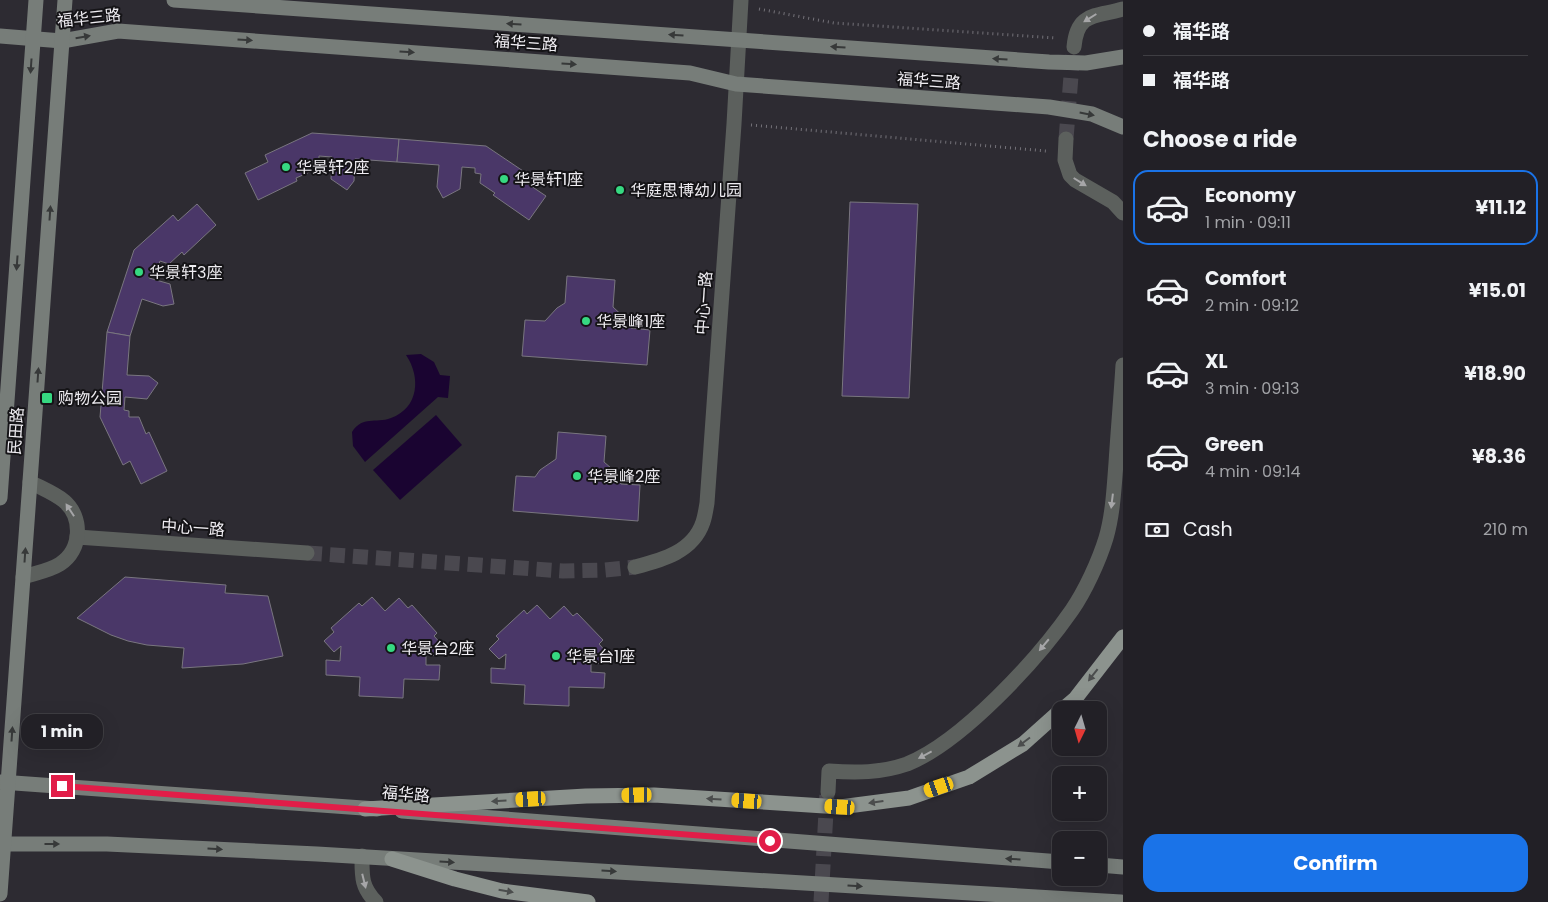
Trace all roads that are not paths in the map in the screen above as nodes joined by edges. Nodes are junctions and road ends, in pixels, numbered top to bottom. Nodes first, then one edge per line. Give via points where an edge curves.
1 (36, 0) edge
2 (65, 0) edge
3 (174, 0) edge
4 (741, 3) edge
5 (1123, 9) edge
6 (0, 36) edge
7 (33, 39) junction
8 (739, 40) junction
9 (62, 41) junction
10 (1074, 43) tunnel mouth
11 (1123, 57) edge
12 (736, 84) junction
13 (1123, 126) edge
14 (1065, 146) tunnel mouth
15 (1123, 213) edge
16 (1123, 365) edge
17 (30, 482) junction
18 (0, 498) edge
19 (77, 537) junction
20 (307, 553) tunnel mouth
21 (635, 567) tunnel mouth
22 (23, 577) junction
23 (1123, 637) edge
24 (1072, 701) edge
25 (1052, 718) edge
26 (4, 782) edge
27 (828, 792) tunnel mouth
28 (365, 808) junction
29 (2, 844) edge
30 (362, 856) junction
31 (392, 858) junction
32 (1052, 861) edge
33 (1107, 865) edge
34 (1123, 866) edge
35 (0, 894) edge
36 (376, 902) edge
37 (588, 902) edge
38 (1121, 902) edge

1 - 7 street, 民田路
2 - 9 street, 民田路
8 -> 3 street, 福华三路
4 - 8 street, 中心一路
5 -> 10 street via 1093,14 1078,29
6 - 7 street, 福华三路
7 - 9 street, 福华三路
7 -> 18 street, 民田路
11 -> 8 street, 福华三路 via 1086,63 1049,62
8 - 12 street, 中心一路
9 -> 12 street, 福华三路 via 118,31 690,73
17 -> 9 street, 民田路
12 -> 13 street, 福华三路 via 1049,107 1092,114
12 - 21 street, 中心一路 via 707,503 695,539 660,561
14 -> 15 street via 1066,169 1070,175 1113,202
16 -> 27 street via 1113,504 1106,539 1072,609 1021,672 987,707 936,748 907,764 885,770 860,773 829,771
19 -> 17 street via 77,522 69,505
22 -> 17 street, 民田路
19 - 20 street, 中心一路
19 - 22 street via 65,560
26 -> 22 street, 民田路
23 -> 24 main road
25 -> 28 main road via 1023,744 969,777 909,798 840,807 654,795 586,796
26 - 28 street, 福华路
26 - 29 street, 民田路
32 -> 28 street, 福华路
29 -> 30 street via 107,844
29 - 35 street, 民田路
30 - 31 street
30 -> 36 street via 362,879
31 -> 37 main road via 502,891
31 -> 38 street
33 - 34 street

